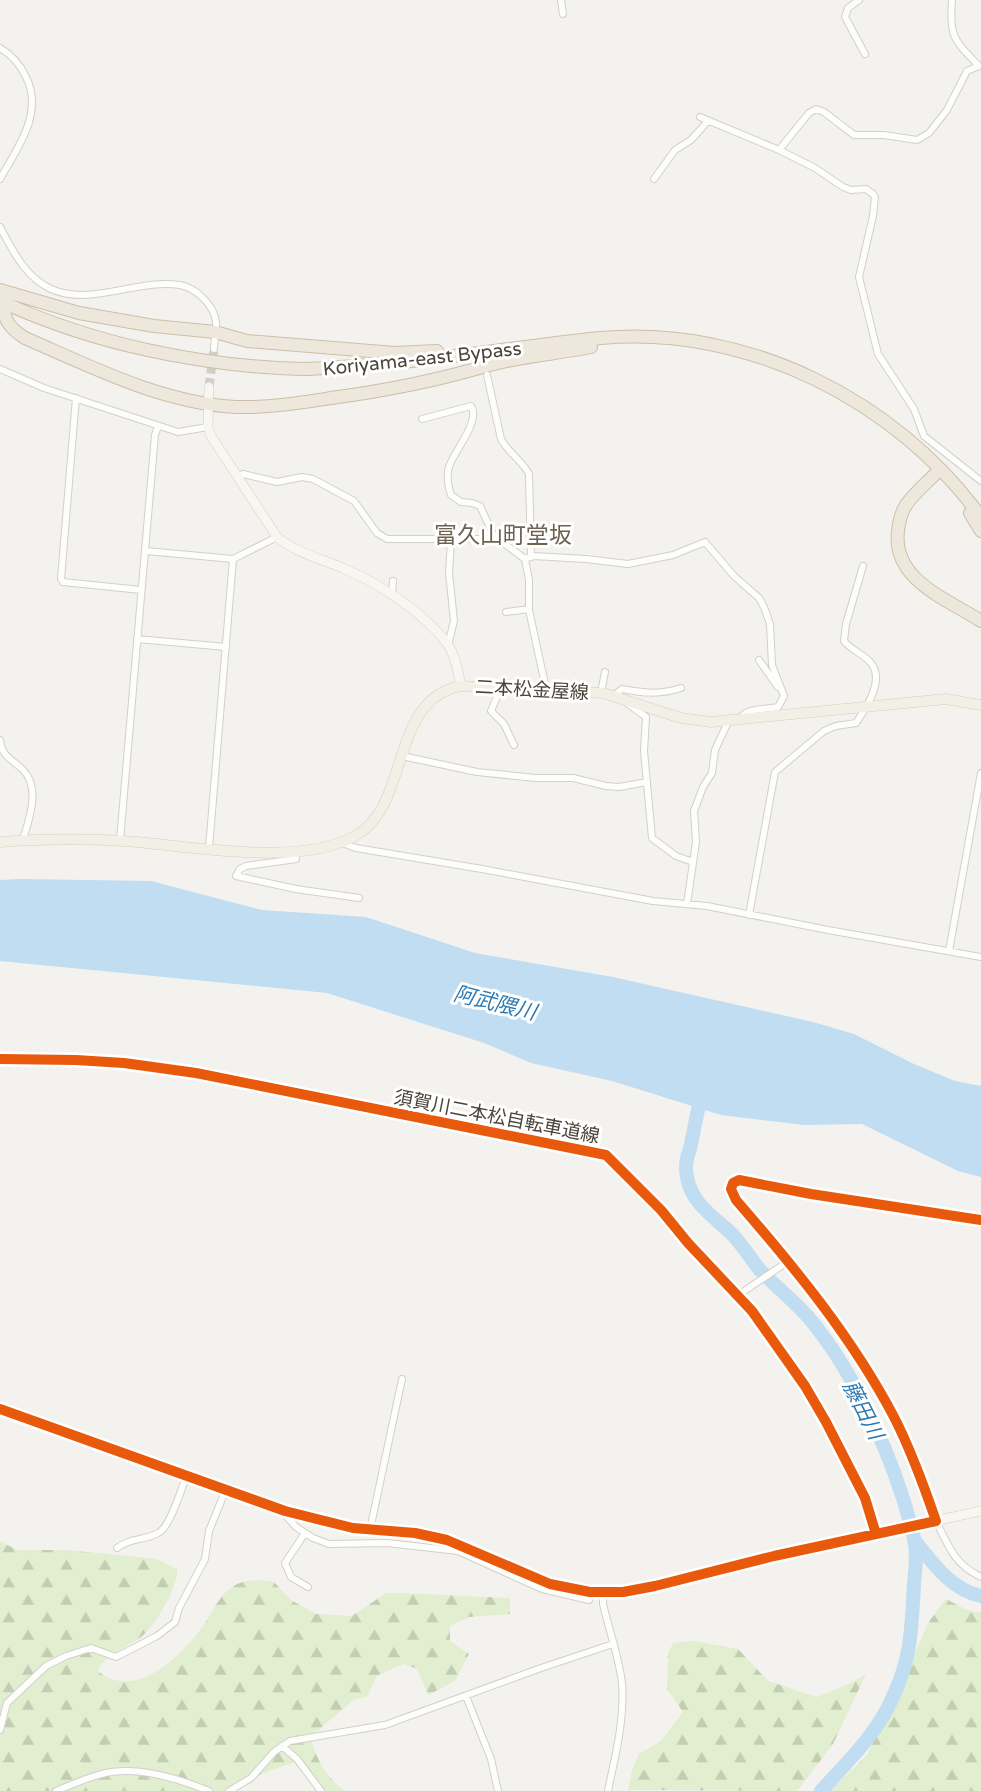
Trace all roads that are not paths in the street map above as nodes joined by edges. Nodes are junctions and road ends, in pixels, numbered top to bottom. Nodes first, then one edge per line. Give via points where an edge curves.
1 (561, 0) edge
2 (859, 0) edge
3 (952, 0) edge
4 (564, 14) dead end
5 (0, 48) edge
6 (865, 54) dead end
7 (981, 67) edge
8 (701, 117) dead end
9 (708, 121) junction
10 (779, 150) junction
11 (0, 179) edge
12 (654, 179) dead end
13 (0, 227) edge
14 (0, 290) edge
15 (3, 302) edge
16 (215, 332) junction
17 (628, 337) junction
18 (603, 338) junction
19 (214, 349) tunnel mouth
20 (0, 369) edge
21 (486, 375) dead end
22 (209, 387) tunnel mouth
23 (76, 398) junction
24 (207, 402) junction
25 (422, 419) dead end
26 (158, 426) junction
27 (208, 427) junction
28 (938, 472) junction
29 (236, 477) junction
30 (981, 481) edge
31 (981, 517) edge
32 (981, 531) edge
33 (494, 536) junction
34 (277, 537) junction
35 (451, 540) junction
36 (146, 551) junction
37 (528, 558) junction
38 (233, 559) junction
39 (863, 566) dead end
40 (393, 581) dead end
41 (141, 590) junction
42 (392, 596) junction
43 (529, 609) junction
44 (506, 612) dead end
45 (981, 621) edge
46 (137, 639) junction
47 (449, 645) junction
48 (226, 647) junction
49 (759, 660) dead end
50 (605, 672) dead end
51 (461, 686) junction
52 (501, 688) junction
53 (681, 688) dead end
54 (546, 689) junction
55 (781, 689) junction
56 (601, 693) junction
57 (618, 697) junction
58 (981, 705) edge
59 (868, 707) junction
60 (735, 720) junction
61 (0, 740) edge
62 (514, 746) dead end
63 (402, 756) junction
64 (981, 774) edge
65 (647, 782) junction
66 (23, 840) junction
67 (120, 840) junction
68 (0, 842) edge
69 (342, 843) junction
70 (209, 848) junction
71 (295, 851) junction
72 (693, 863) junction
73 (359, 898) dead end
74 (687, 904) junction
75 (749, 915) junction
76 (949, 951) junction
77 (981, 957) edge
78 (785, 1263) dead end
79 (739, 1294) dead end
80 (402, 1379) dead end
81 (0, 1409) edge
82 (187, 1475) junction
83 (226, 1489) junction
84 (285, 1511) junction
85 (981, 1511) edge
86 (934, 1522) junction
87 (370, 1530) junction
88 (305, 1533) junction
89 (117, 1548) dead end
90 (981, 1577) edge
91 (308, 1587) dead end
92 (603, 1593) junction
93 (589, 1600) dead end
94 (613, 1644) junction
95 (466, 1696) junction
96 (0, 1730) edge
97 (282, 1746) junction
98 (55, 1791) edge
99 (209, 1791) edge
100 (229, 1791) edge
101 (321, 1791) edge
102 (498, 1791) edge
103 (608, 1791) edge

1 - 4 street
2 - 6 street via 845,17
3 - 7 street via 950,29
5 - 11 street via 20,66 34,102 24,136
7 - 10 street via 967,71 947,110 929,133 916,141 853,135 816,109
8 - 9 street
9 - 10 street
9 - 12 street via 675,150
10 - 30 street via 843,187 873,194 859,277 878,354 914,410 924,436
13 - 16 street via 27,272 48,288 81,295 181,285 210,307
14 - 16 highway via 79,313
15 - 18 highway, Koriyama-east Bypass via 138,347 218,362 303,369 419,361
15 - 24 highway via 9,325 25,338 129,382
16 - 18 highway via 247,341 395,354 555,337
16 - 19 street
17 - 18 highway, Koriyama-east Bypass
17 - 24 highway via 380,391 279,406
17 - 28 highway, Koriyama-east Bypass via 675,340 786,367 869,409
20 - 23 street
21 - 37 street via 501,439 529,474
22 - 24 street
23 - 26 street
23 - 41 street via 61,579 77,585
24 - 27 street
25 - 33 street via 471,406 474,409 475,418 447,478 455,499 480,506
26 - 27 street via 183,432
26 - 36 street
27 - 29 street
28 - 31 highway, Koriyama-east Bypass
28 - 32 highway, Koriyama-east Bypass
28 - 45 highway via 901,513 899,553 919,582
29 - 34 street
29 - 35 street via 243,474 277,482 307,477 354,502 383,538
33 - 35 street
33 - 37 street
34 - 38 street
34 - 42 street
35 - 47 street via 454,621
36 - 38 street
36 - 41 street
37 - 43 street
37 - 55 street via 628,564 673,555 705,542 764,607 770,624 772,665
38 - 48 street
39 - 59 street via 844,638 875,669
40 - 42 street
41 - 46 street
42 - 47 street
43 - 44 street
43 - 54 street
46 - 48 street
46 - 67 street
47 - 51 street
48 - 70 street
49 - 55 street
50 - 56 street
51 - 52 main road, 二本松金屋線
51 - 63 main road, 二本松金屋線 via 441,692 424,707
52 - 54 main road, 二本松金屋線
52 - 62 street via 491,710
53 - 57 street via 645,694 622,689
54 - 56 main road, 二本松金屋線
55 - 60 street via 781,705 745,712
56 - 57 main road, 二本松金屋線
57 - 60 main road, 二本松金屋線 via 681,718
57 - 65 street via 646,717
58 - 59 main road, 二本松金屋線 via 946,699
59 - 60 main road, 二本松金屋線
59 - 75 street via 856,723 824,731 775,772
60 - 72 street via 715,750 712,773 695,811
61 - 66 street via 5,755 26,772 31,784 32,804
63 - 65 street via 477,772 573,778 619,787
63 - 69 main road, 二本松金屋線 via 377,817
64 - 76 street
65 - 72 street via 652,838
66 - 67 main road, 二本松金屋線
66 - 68 main road, 二本松金屋線
67 - 70 main road, 二本松金屋線
69 - 71 main road, 二本松金屋線
69 - 74 street
70 - 71 main road, 二本松金屋線
71 - 73 street via 296,859 246,866 236,876
72 - 74 street
74 - 75 street
75 - 76 street
76 - 77 street
78 - 79 street
80 - 87 street
81 - 82 street
82 - 83 street
82 - 89 street via 164,1528
83 - 84 street
83 - 96 street via 209,1531 205,1559 172,1626 116,1657 91,1648 46,1666 7,1703
84 - 87 street
84 - 88 street
85 - 86 street
86 - 90 street via 962,1567
86 - 92 street via 656,1586
87 - 92 street via 447,1540 550,1584
88 - 91 street via 285,1563 291,1577
88 - 93 street via 336,1545 387,1543 458,1551 542,1589
92 - 94 street
94 - 95 street
94 - 103 street via 622,1681 622,1719
95 - 97 street via 385,1725
95 - 102 street via 491,1759
97 - 100 street via 251,1777
97 - 101 street via 298,1759
98 - 99 street via 103,1773 123,1772 142,1772

